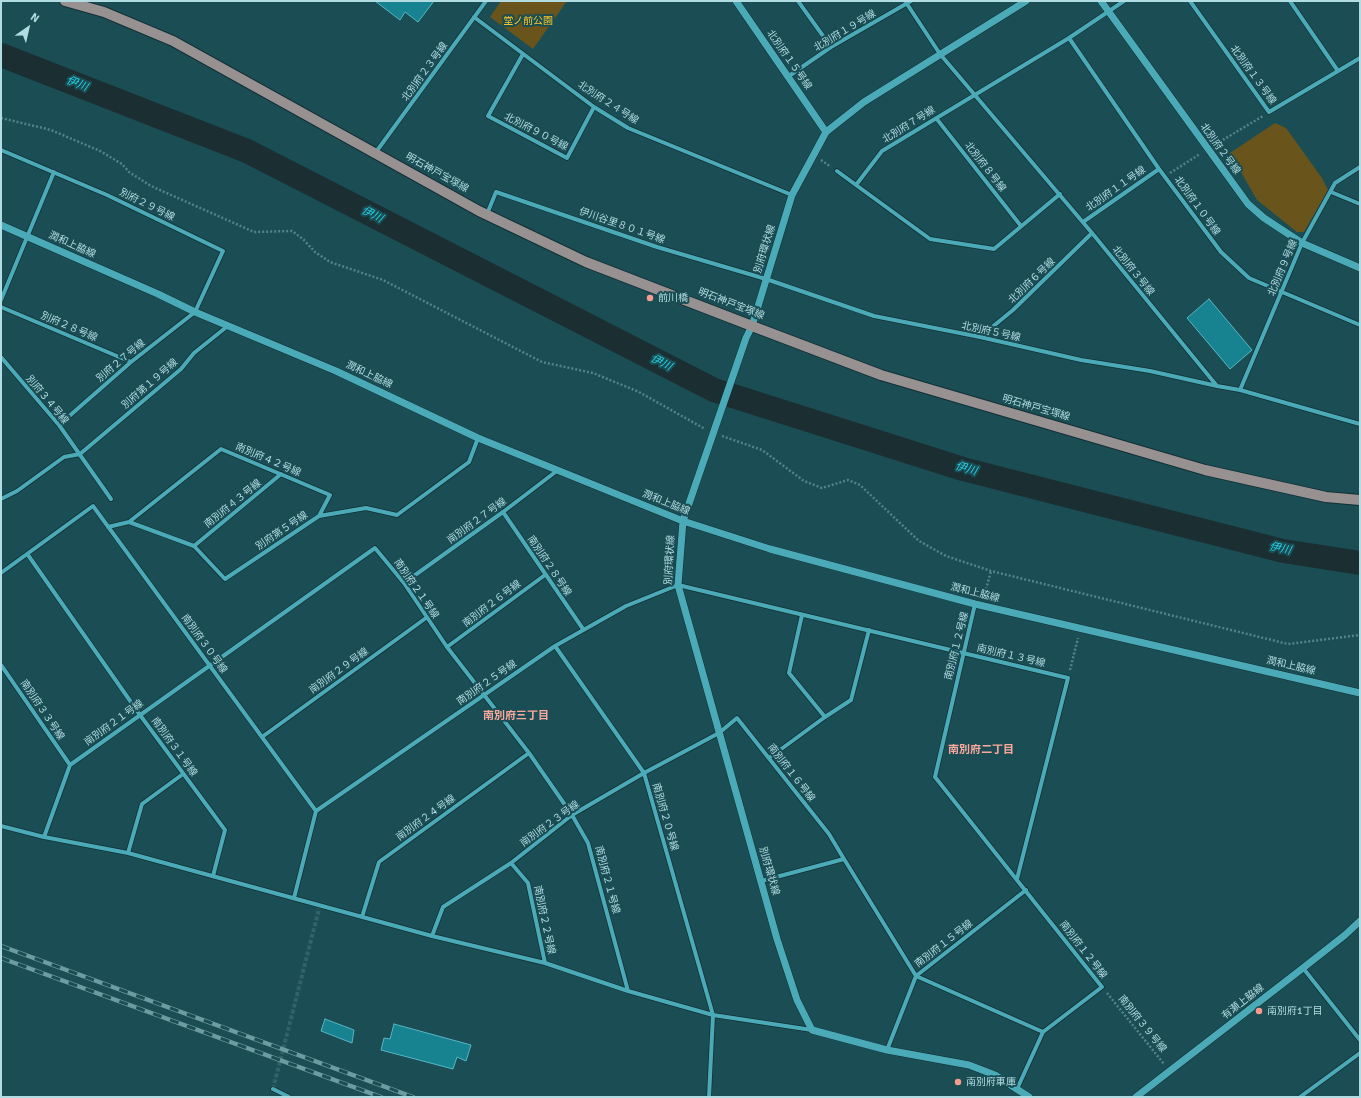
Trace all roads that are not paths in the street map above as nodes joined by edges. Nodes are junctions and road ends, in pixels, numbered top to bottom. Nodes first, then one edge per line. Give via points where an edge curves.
1 (65, 1) edge
2 (486, 1) edge
3 (736, 1) edge
4 (798, 1) edge
5 (1026, 1) edge
6 (1101, 1) edge
7 (1124, 1) edge
8 (1190, 1) edge
9 (1290, 1) edge
10 (908, 2) edge
11 (1108, 11) junction
12 (474, 17) junction
13 (1069, 38) junction
14 (831, 47) junction
15 (523, 54) junction
16 (940, 54) junction
17 (1360, 58) edge
18 (1338, 71) junction
19 (789, 76) junction
20 (976, 95) junction
21 (594, 107) junction
22 (936, 118) junction
23 (826, 132) junction
24 (1, 150) edge
25 (376, 153) junction
26 (1360, 167) edge
27 (1159, 169) junction
28 (837, 171) road end
29 (54, 172) junction
30 (856, 185) junction
31 (1331, 192) junction
32 (1060, 194) junction
33 (792, 195) junction
34 (1360, 204) edge
35 (486, 214) junction
36 (1083, 222) junction
37 (1, 225) edge
38 (1021, 226) junction
39 (1092, 233) junction
40 (28, 237) junction
41 (1302, 243) junction
42 (1360, 268) edge
43 (766, 279) junction
44 (1282, 291) junction
45 (1, 300) edge
46 (1, 307) edge
47 (195, 312) junction
48 (229, 325) junction
49 (1360, 325) edge
50 (752, 326) junction
51 (980, 337) junction
52 (1, 357) edge
53 (131, 362) junction
54 (1217, 386) junction
55 (1240, 390) junction
56 (1360, 424) edge
57 (59, 425) junction
58 (478, 438) junction
59 (80, 454) junction
60 (558, 470) junction
61 (281, 474) junction
62 (1, 499) edge
63 (111, 499) dead end
64 (1360, 500) edge
65 (503, 512) junction
66 (319, 516) junction
67 (682, 521) junction
68 (129, 522) junction
69 (108, 527) junction
70 (194, 546) junction
71 (28, 555) junction
72 (1, 574) edge
73 (545, 575) junction
74 (404, 583) junction
75 (678, 585) junction
76 (979, 605) junction
77 (802, 615) junction
78 (426, 618) junction
79 (583, 629) junction
80 (869, 630) junction
81 (555, 646) junction
82 (447, 647) junction
83 (963, 653) junction
84 (1, 665) edge
85 (209, 665) junction
86 (1360, 693) edge
87 (484, 694) junction
88 (140, 715) junction
89 (825, 717) junction
90 (719, 733) junction
91 (262, 737) junction
92 (529, 753) junction
93 (769, 758) junction
94 (70, 765) junction
95 (644, 773) junction
96 (183, 774) junction
97 (316, 811) junction
98 (572, 815) junction
99 (1, 826) edge
100 (44, 837) junction
101 (128, 853) junction
102 (844, 859) junction
103 (511, 863) junction
104 (213, 876) junction
105 (1016, 879) junction
106 (762, 880) junction
107 (1026, 890) junction
108 (294, 898) junction
109 (362, 917) junction
110 (1360, 921) edge
111 (432, 936) junction
112 (545, 963) junction
113 (1303, 968) junction
114 (916, 976) junction
115 (628, 992) junction
116 (714, 1015) junction
117 (812, 1030) junction
118 (1043, 1032) junction
119 (1360, 1040) edge
120 (886, 1050) junction
121 (1360, 1053) edge
122 (273, 1088) dead end
123 (1017, 1089) junction
124 (290, 1097) edge
125 (708, 1097) edge
126 (1030, 1097) edge
127 (1136, 1097) edge
128 (1300, 1097) edge

1 - 25 main road, 明石神戸宝塚線 via 104,12 173,41
2 - 12 street, 北別府２３号線
3 - 19 street, 北別府１５号線
4 - 14 street
5 - 16 street, 別府環状線
6 - 11 street, 北別府２号線
7 - 11 street, 北別府７号線
8 - 18 street, 北別府１３号線 via 1269,112
9 - 18 street
10 - 14 street, 北別府１９号線
10 - 16 street, 北別府３号線
11 - 13 street, 北別府７号線
11 - 41 street, 北別府２号線 via 1248,204
12 - 15 street, 北別府２４号線
12 - 25 street, 北別府２３号線
13 - 20 street, 北別府７号線
13 - 27 street, 北別府１０号線
14 - 19 street, 北別府１９号線
15 - 21 street, 北別府２４号線
15 - 21 street, 北別府９０号線 via 488,116 567,158
16 - 20 street, 北別府３号線
16 - 23 street, 別府環状線 via 864,102
17 - 18 street, 北別府１３号線
19 - 23 street, 北別府１５号線
20 - 22 street, 北別府７号線
20 - 32 street, 北別府３号線
21 - 33 street, 北別府２４号線 via 628,128
22 - 30 street, 北別府７号線 via 882,151
22 - 38 street, 北別府８号線
23 - 33 street, 別府環状線
24 - 29 street, 別府２９号線
25 - 35 main road, 明石神戸宝塚線
26 - 31 street, 北別府９号線 via 1335,183
27 - 36 street, 北別府１１号線
27 - 44 street, 北別府１０号線 via 1221,252 1249,278
28 - 30 street
29 - 40 street
29 - 47 street, 別府２９号線 via 222,251
30 - 38 street via 930,239 994,249
31 - 34 street
31 - 41 street, 北別府９号線
32 - 36 street, 北別府３号線
32 - 38 street
33 - 43 street, 別府環状線
35 - 43 street, 伊川谷里８０１号線 via 496,192 657,247
35 - 50 main road, 明石神戸宝塚線 via 586,262
36 - 39 street, 北別府３号線
37 - 40 street, 潤和上脇線
39 - 51 street, 北別府６号線 via 1013,310
39 - 54 street, 北別府３号線
40 - 45 street
40 - 47 street, 潤和上脇線
41 - 42 street, 北別府２号線
41 - 44 street, 北別府９号線
43 - 50 street, 別府環状線
43 - 51 street, 北別府５号線 via 874,316
44 - 49 street, 北別府１０号線
44 - 55 street, 北別府９号線
46 - 53 street, 別府２８号線
47 - 48 street, 潤和上脇線
47 - 53 street, 別府２７号線
48 - 58 street, 潤和上脇線 via 336,371
48 - 59 street, 別府第１９号線
50 - 64 main road, 明石神戸宝塚線 via 881,375 1206,470 1326,497
50 - 67 street, 別府環状線
51 - 54 street, 北別府５号線 via 1081,360 1150,371
52 - 57 street, 別府３４号線
53 - 57 street, 別府２７号線
54 - 55 street
55 - 56 street
57 - 59 street, 別府３４号線
58 - 60 street, 潤和上脇線
58 - 66 street, 別府第５号線 via 469,462 396,515 366,508
59 - 62 street via 64,457 17,491
59 - 63 street
60 - 65 street, 南別府２７号線
60 - 67 street, 潤和上脇線
61 - 66 street, 南別府４２号線 via 330,496
61 - 68 street, 南別府４２号線 via 221,449
61 - 70 street, 南別府４３号線
65 - 73 street, 南別府２８号線
65 - 74 street, 南別府２７号線
66 - 70 street, 別府第５号線 via 225,579
67 - 75 street, 別府環状線
67 - 76 street, 潤和上脇線 via 770,549
68 - 69 street
68 - 70 street, 別府第５号線
69 - 71 street, 南別府３０号線 via 93,506
69 - 85 street, 南別府３０号線
71 - 72 street, 南別府３０号線
71 - 88 street, 南別府３１号線
73 - 79 street, 南別府２８号線
73 - 82 street, 南別府２６号線
74 - 78 street, 南別府２１号線
74 - 85 street, 南別府２１号線 via 375,548
75 - 77 street, 南別府１３号線
75 - 79 street, 南別府２５号線 via 626,606
75 - 90 street, 別府環状線
76 - 83 street, 南別府１２号線
76 - 86 street, 潤和上脇線
77 - 80 street, 南別府１３号線
77 - 89 street via 789,673
78 - 82 street, 南別府２１号線
78 - 91 street, 南別府２９号線
79 - 81 street, 南別府２５号線
80 - 83 street, 南別府１３号線
80 - 89 street via 851,700
81 - 87 street, 南別府２５号線
81 - 95 street, 南別府２０号線
82 - 87 street, 南別府２１号線
83 - 105 street, 南別府１２号線 via 934,777
83 - 105 street, 南別府１３号線 via 1068,678
84 - 94 street, 南別府３３号線
85 - 88 street, 南別府２１号線
85 - 91 street, 南別府３０号線
87 - 92 street, 南別府２１号線
87 - 97 street, 南別府２５号線
88 - 94 street, 南別府２１号線
88 - 96 street, 南別府３１号線
89 - 93 street
90 - 93 street, 南別府１６号線 via 737,718
90 - 95 street, 南別府２３号線
90 - 106 street, 別府環状線
91 - 97 street, 南別府３０号線
92 - 98 street, 南別府２１号線
92 - 109 street, 南別府２４号線 via 379,862
93 - 102 street, 南別府１６号線 via 829,834
94 - 100 street
95 - 98 street, 南別府２３号線
95 - 116 street, 南別府２０号線
96 - 101 street via 142,804
96 - 104 street, 南別府３１号線 via 225,830
97 - 108 street
98 - 103 street, 南別府２３号線
98 - 115 street, 南別府２１号線 via 588,843
99 - 100 street
100 - 101 street
101 - 104 street
102 - 106 street
102 - 114 street
103 - 111 street, 南別府２３号線 via 443,907
103 - 112 street, 南別府２２号線 via 528,883
104 - 108 street
105 - 107 street, 南別府１２号線
106 - 117 street, 別府環状線 via 777,939 797,1000
107 - 114 street, 南別府１５号線
107 - 118 street, 南別府１２号線 via 1102,987
108 - 109 street
109 - 111 street
110 - 113 street, 有瀬上脇線
111 - 112 street
112 - 115 street
113 - 119 street
113 - 127 street, 有瀬上脇線
114 - 118 street
114 - 120 street, 南別府１５号線
115 - 116 street
116 - 117 street
116 - 125 street
117 - 120 street
118 - 123 street
120 - 123 street via 969,1065 995,1075
121 - 128 street
122 - 124 street
123 - 126 street

